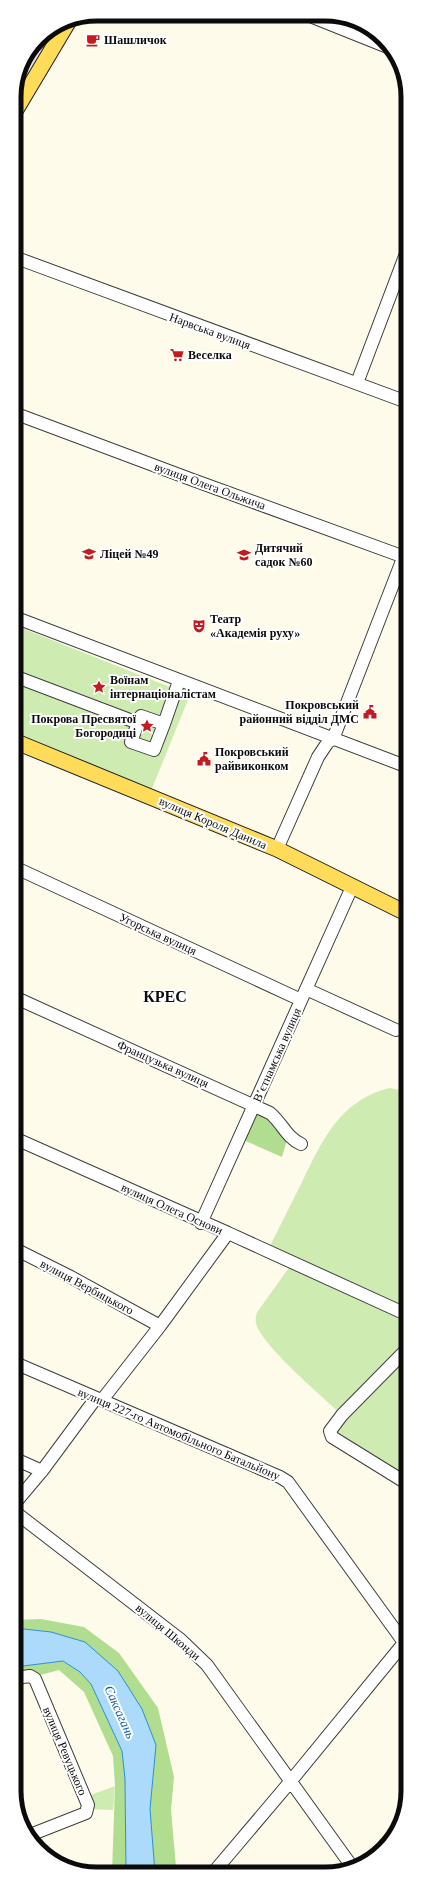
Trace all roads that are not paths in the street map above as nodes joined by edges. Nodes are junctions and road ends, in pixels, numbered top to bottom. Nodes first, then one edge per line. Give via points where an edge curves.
1 (322, 21) edge
2 (64, 28) edge
3 (378, 43) edge
4 (21, 100) edge
5 (21, 260) edge
6 (401, 267) edge
7 (357, 383) junction
8 (401, 400) edge
9 (21, 416) edge
10 (401, 552) edge
11 (401, 567) edge
12 (21, 620) edge
13 (21, 679) edge
14 (180, 681) junction
15 (138, 723) junction
16 (164, 724) junction
17 (333, 740) junction
18 (21, 744) edge
19 (401, 764) edge
20 (277, 849) junction
21 (21, 870) edge
22 (352, 887) junction
23 (401, 911) edge
24 (304, 994) junction
25 (21, 1000) edge
26 (396, 1030) dead end
27 (254, 1106) junction
28 (21, 1141) edge
29 (301, 1144) dead end
30 (201, 1223) junction
31 (228, 1233) junction
32 (21, 1252) edge
33 (401, 1312) edge
34 (160, 1326) junction
35 (401, 1355) edge
36 (21, 1366) edge
37 (99, 1399) junction
38 (21, 1462) edge
39 (42, 1471) junction
40 (401, 1480) edge
41 (21, 1496) edge
42 (21, 1517) edge
43 (401, 1636) edge
44 (401, 1649) edge
45 (21, 1677) edge
46 (290, 1782) junction
47 (34, 1833) edge
48 (349, 1863) edge
49 (217, 1867) edge

1 - 3 street
2 - 4 main road
5 - 7 street, Нарвська вулиця
6 - 7 street
7 - 8 street, Нарвська вулиця
9 - 10 street, вулиця Олега Ольжича via 193,480
11 - 17 street
12 - 14 street
13 - 15 street
14 - 16 street
14 - 17 street
15 - 16 street via 141,716
15 - 16 street via 131,742 154,750
17 - 19 street
17 - 20 street via 328,742 318,757
18 - 20 main road, вулиця Короля Данила
20 - 22 main road, вулиця Короля Данила
21 - 24 street, Угорська вулиця
22 - 23 main road, вулиця Короля Данила
22 - 24 street, Вʼєтнамська вулиця
24 - 26 street, Угорська вулиця
24 - 27 street, Вʼєтнамська вулиця
25 - 27 street, Французька вулиця
27 - 29 street, Французька вулиця via 270,1114 281,1123 288,1136
27 - 30 street, Вʼєтнамська вулиця
28 - 30 street, вулиця Олега Основи
30 - 31 street, вулиця Олега Основи
31 - 33 street
31 - 34 street, вулиця Олега Основи
32 - 34 street, вулиця Вербицького
34 - 37 street, вулиця Олега Основи
35 - 40 street via 342,1415 330,1432 332,1437
36 - 37 street, вулиця 227-го Автомобільного Батальйону
37 - 39 street, вулиця Олега Основи
37 - 43 street, вулиця 227-го Автомобільного Батальйону via 288,1482
38 - 39 street
39 - 41 street, вулиця Олега Основи
42 - 46 street, вулиця Шконди via 194,1651 207,1665
44 - 46 street
45 - 47 street, вулиця Ревуцького via 33,1677 88,1805 86,1813
46 - 48 street, вулиця Шконди
46 - 49 street

